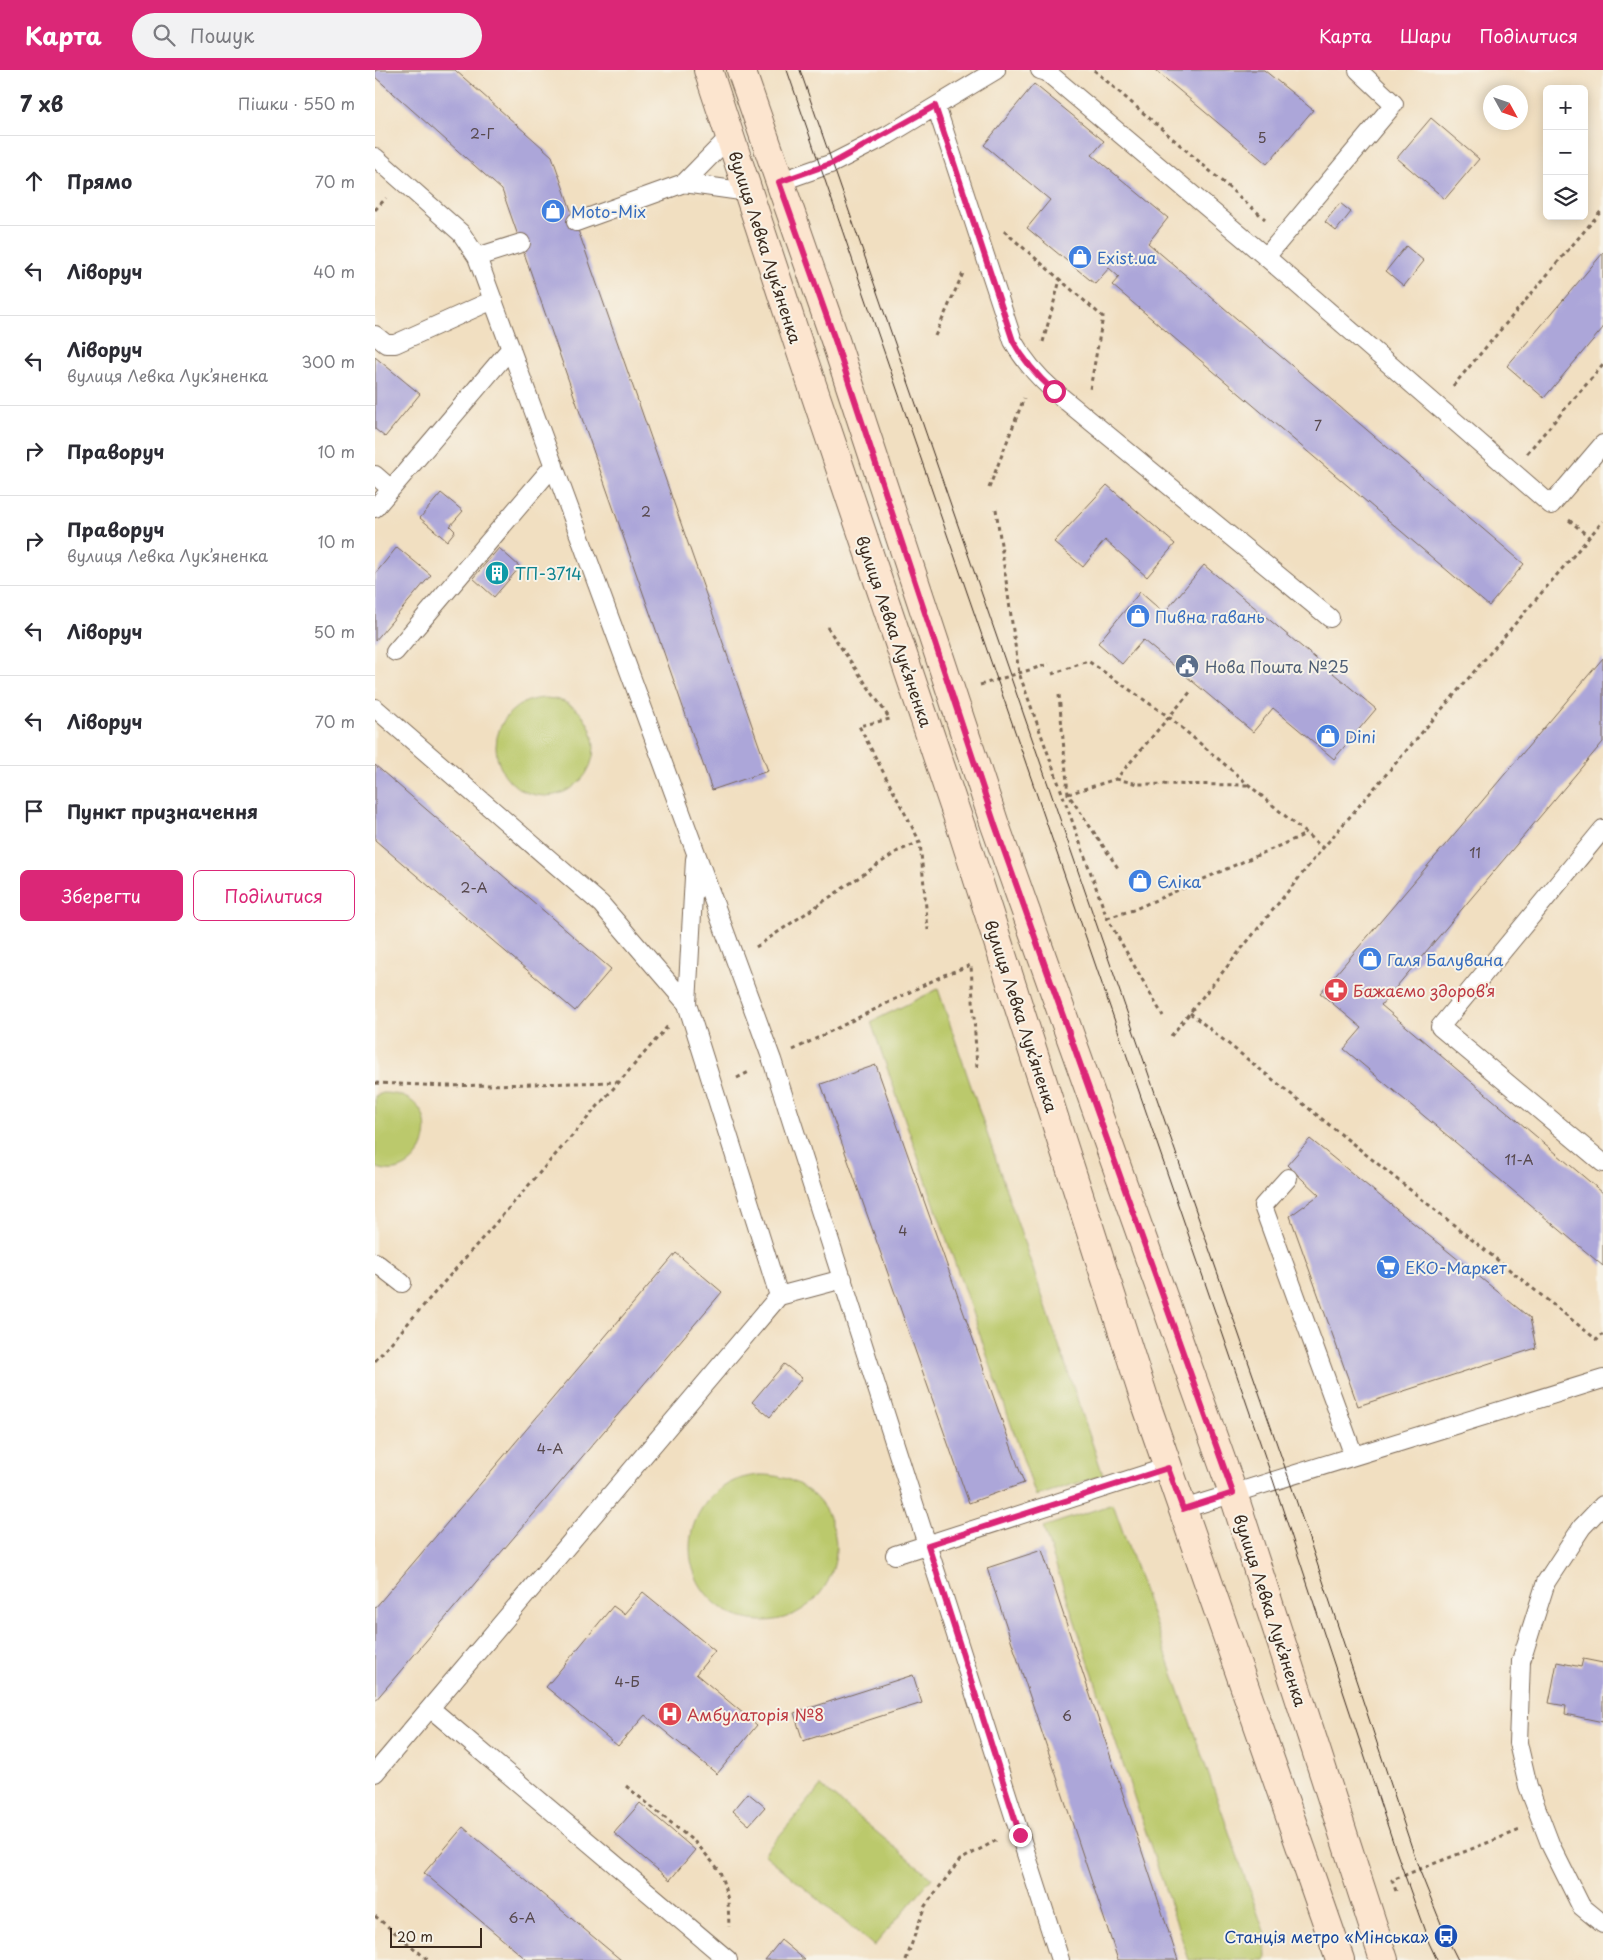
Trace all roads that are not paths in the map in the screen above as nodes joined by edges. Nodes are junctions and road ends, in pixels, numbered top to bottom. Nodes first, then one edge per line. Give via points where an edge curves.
1 (708, 70) edge
2 (741, 70) edge
3 (996, 70) edge
4 (1040, 70) edge
5 (1358, 70) edge
6 (935, 106) junction
7 (730, 136) junction
8 (375, 157) edge
9 (779, 182) junction
10 (684, 183) junction
11 (748, 192) junction
12 (577, 222) dead end
13 (521, 243) dead end
14 (477, 256) junction
15 (1267, 257) junction
16 (493, 300) junction
17 (375, 335) edge
18 (511, 348) junction
19 (1054, 391) junction
20 (1603, 444) edge
21 (554, 465) junction
22 (375, 475) edge
23 (391, 488) junction
24 (375, 508) edge
25 (1212, 521) junction
26 (1330, 618) dead end
27 (395, 652) dead end
28 (375, 708) edge
29 (1603, 829) edge
30 (696, 851) junction
31 (687, 1004) junction
32 (1603, 1163) edge
33 (1288, 1178) dead end
34 (375, 1262) edge
35 (843, 1279) junction
36 (402, 1283) dead end
37 (779, 1296) junction
38 (1603, 1378) edge
39 (1354, 1456) junction
40 (1168, 1468) junction
41 (1233, 1493) junction
42 (1603, 1505) edge
43 (1183, 1509) junction
44 (928, 1545) junction
45 (895, 1556) dead end
46 (430, 1708) junction
47 (375, 1773) edge
48 (1603, 1924) edge
49 (728, 1960) edge
50 (1060, 1960) edge
51 (1340, 1960) edge
52 (1384, 1960) edge

1 - 7 main road, вулиця Левка Лукʼяненка
2 - 9 main road, вулиця Левка Лукʼяненка
3 - 6 lane
4 - 15 lane via 1047,72
5 - 15 lane via 1394,104
6 - 9 lane via 833,163
6 - 19 lane via 1013,341 1034,372
7 - 10 lane
7 - 11 main road, вулиця Левка Лукʼяненка
8 - 14 lane via 461,234
9 - 41 main road, вулиця Левка Лукʼяненка via 995,825
10 - 11 lane
10 - 12 lane
11 - 40 main road, вулиця Левка Лукʼяненка via 963,833
13 - 14 lane
14 - 16 lane
15 - 20 lane via 1551,505
16 - 17 lane via 395,344 386,344
16 - 18 lane
18 - 21 lane
18 - 23 lane
19 - 25 lane
19 - 25 lane via 1061,409 1194,522
21 - 27 lane
21 - 30 lane
22 - 23 lane
23 - 24 lane
25 - 26 lane
28 - 31 lane via 601,904
29 - 32 lane via 1440,1027
30 - 31 lane
30 - 35 lane via 772,1060
31 - 37 lane
33 - 39 lane via 1263,1206
34 - 36 lane
35 - 37 lane
35 - 44 lane
37 - 46 lane
38 - 39 lane
39 - 41 lane
40 - 43 main road, вулиця Левка Лукʼяненка
40 - 44 lane
41 - 43 lane
41 - 52 main road, вулиця Левка Лукʼяненка
42 - 48 lane via 1582,1527 1546,1582 1521,1661 1518,1743 1528,1786 1551,1846 1581,1906
43 - 51 main road, вулиця Левка Лукʼяненка
44 - 45 lane
44 - 50 lane
46 - 47 lane
46 - 49 lane

